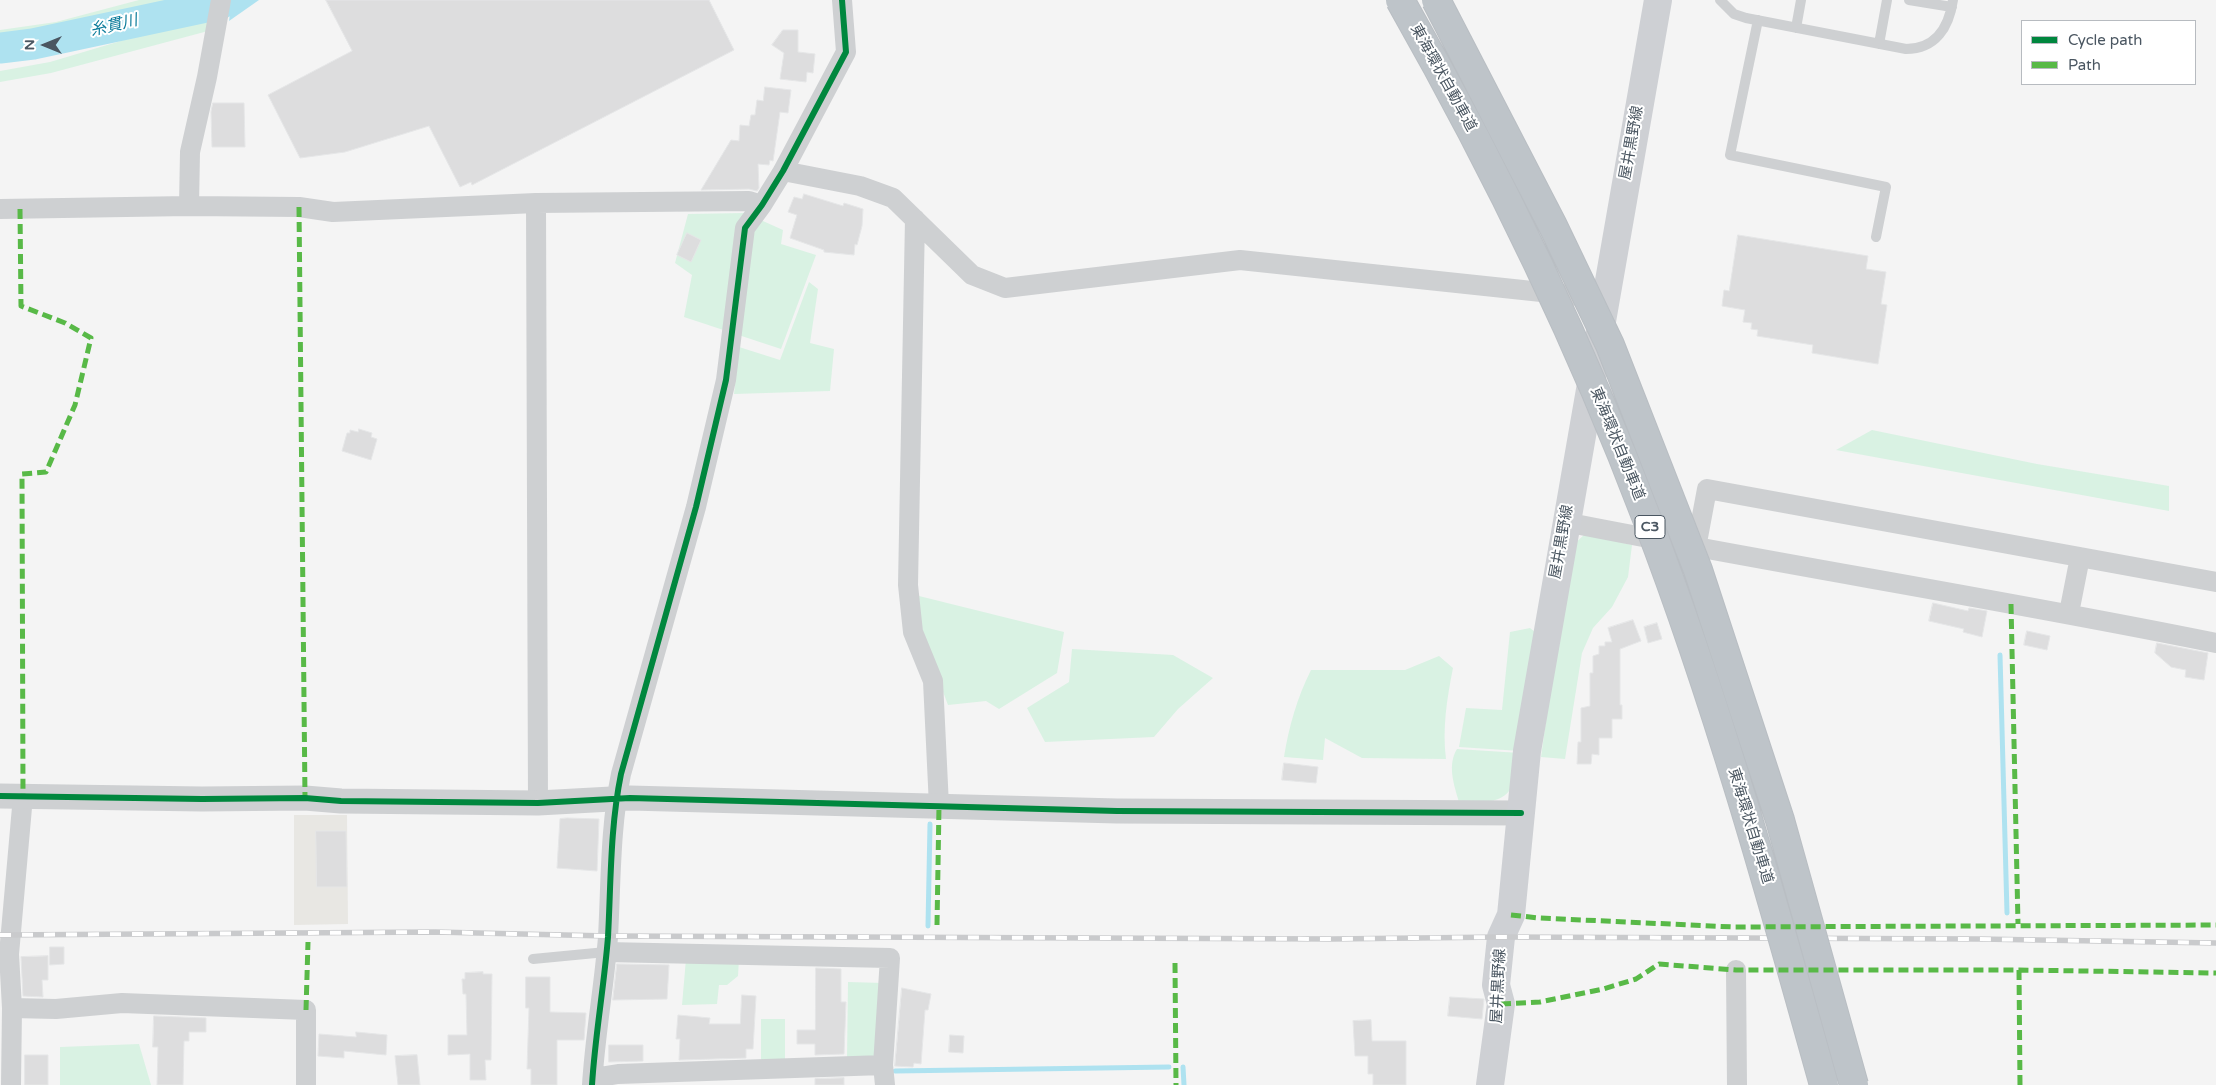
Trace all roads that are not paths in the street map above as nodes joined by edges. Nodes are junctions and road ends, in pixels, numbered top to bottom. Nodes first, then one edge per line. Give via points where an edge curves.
1 (220, 0) edge
2 (842, 0) edge
3 (1400, 0) edge
4 (1436, 0) edge
5 (1658, 0) edge
6 (1801, 0) edge
7 (1887, 0) edge
8 (1908, 0) edge
9 (1724, 2) edge
10 (1953, 4) edge
11 (1758, 20) junction
12 (1796, 28) junction
13 (1879, 44) junction
14 (784, 171) junction
15 (536, 204) junction
16 (762, 205) junction
17 (189, 206) junction
18 (0, 209) edge
19 (915, 219) junction
20 (1876, 237) dead end
21 (1605, 298) junction
22 (1566, 522) junction
23 (1696, 548) junction
24 (2080, 557) junction
25 (2216, 582) edge
26 (2069, 613) junction
27 (2216, 643) edge
28 (12, 796) edge
29 (616, 799) junction
30 (538, 804) junction
31 (939, 806) junction
32 (1520, 813) junction
33 (606, 952) junction
34 (5, 954) edge
35 (533, 959) dead end
36 (1736, 970) dead end
37 (12, 1008) junction
38 (884, 1075) edge
39 (592, 1081) edge
40 (11, 1085) edge
41 (306, 1085) edge
42 (1490, 1085) edge
43 (1737, 1085) edge
44 (1824, 1085) edge
45 (1854, 1085) edge

1 - 17 street via 190,152
2 - 14 street via 846,52
3 - 44 highway, 東海環状自動車道 / C3, bridge via 1521,225 1590,377 1647,520 1700,665 1748,817
4 - 45 highway, 東海環状自動車道 / C3, bridge via 1553,226 1610,346 1698,570 1780,820
5 - 21 main road, 屋井黒野線
6 - 12 lane
7 - 13 lane
8 - 10 lane
9 - 11 lane via 1734,14
10 - 13 lane via 1944,30 1925,46 1906,49
11 - 12 lane
11 - 20 lane via 1730,155 1886,187
12 - 13 lane
14 - 16 street
14 - 19 street via 860,186 893,198
15 - 16 street via 749,201
15 - 17 street via 333,212 299,207
15 - 30 street
16 - 29 street via 745,228 726,380 696,507
17 - 18 street
19 - 21 street via 972,275 1005,288 1240,260
19 - 31 street via 908,585 913,632 933,681
21 - 22 main road, 屋井黒野線
22 - 23 street
22 - 32 main road, 屋井黒野線 via 1527,751
23 - 24 street via 1707,489
23 - 26 street
24 - 25 street
24 - 26 street
26 - 27 street
28 - 30 street
28 - 34 street
29 - 30 street
29 - 31 street
29 - 33 street via 611,837
31 - 32 street via 1117,812
32 - 42 main road, 屋井黒野線 via 1511,915 1501,937 1496,985 1501,1004 1491,1040
33 - 35 lane
33 - 38 street via 890,958
33 - 39 street
34 - 37 street
36 - 43 street
37 - 40 street
37 - 41 street via 56,1009 122,1003 306,1010
38 - 39 street via 627,1074

